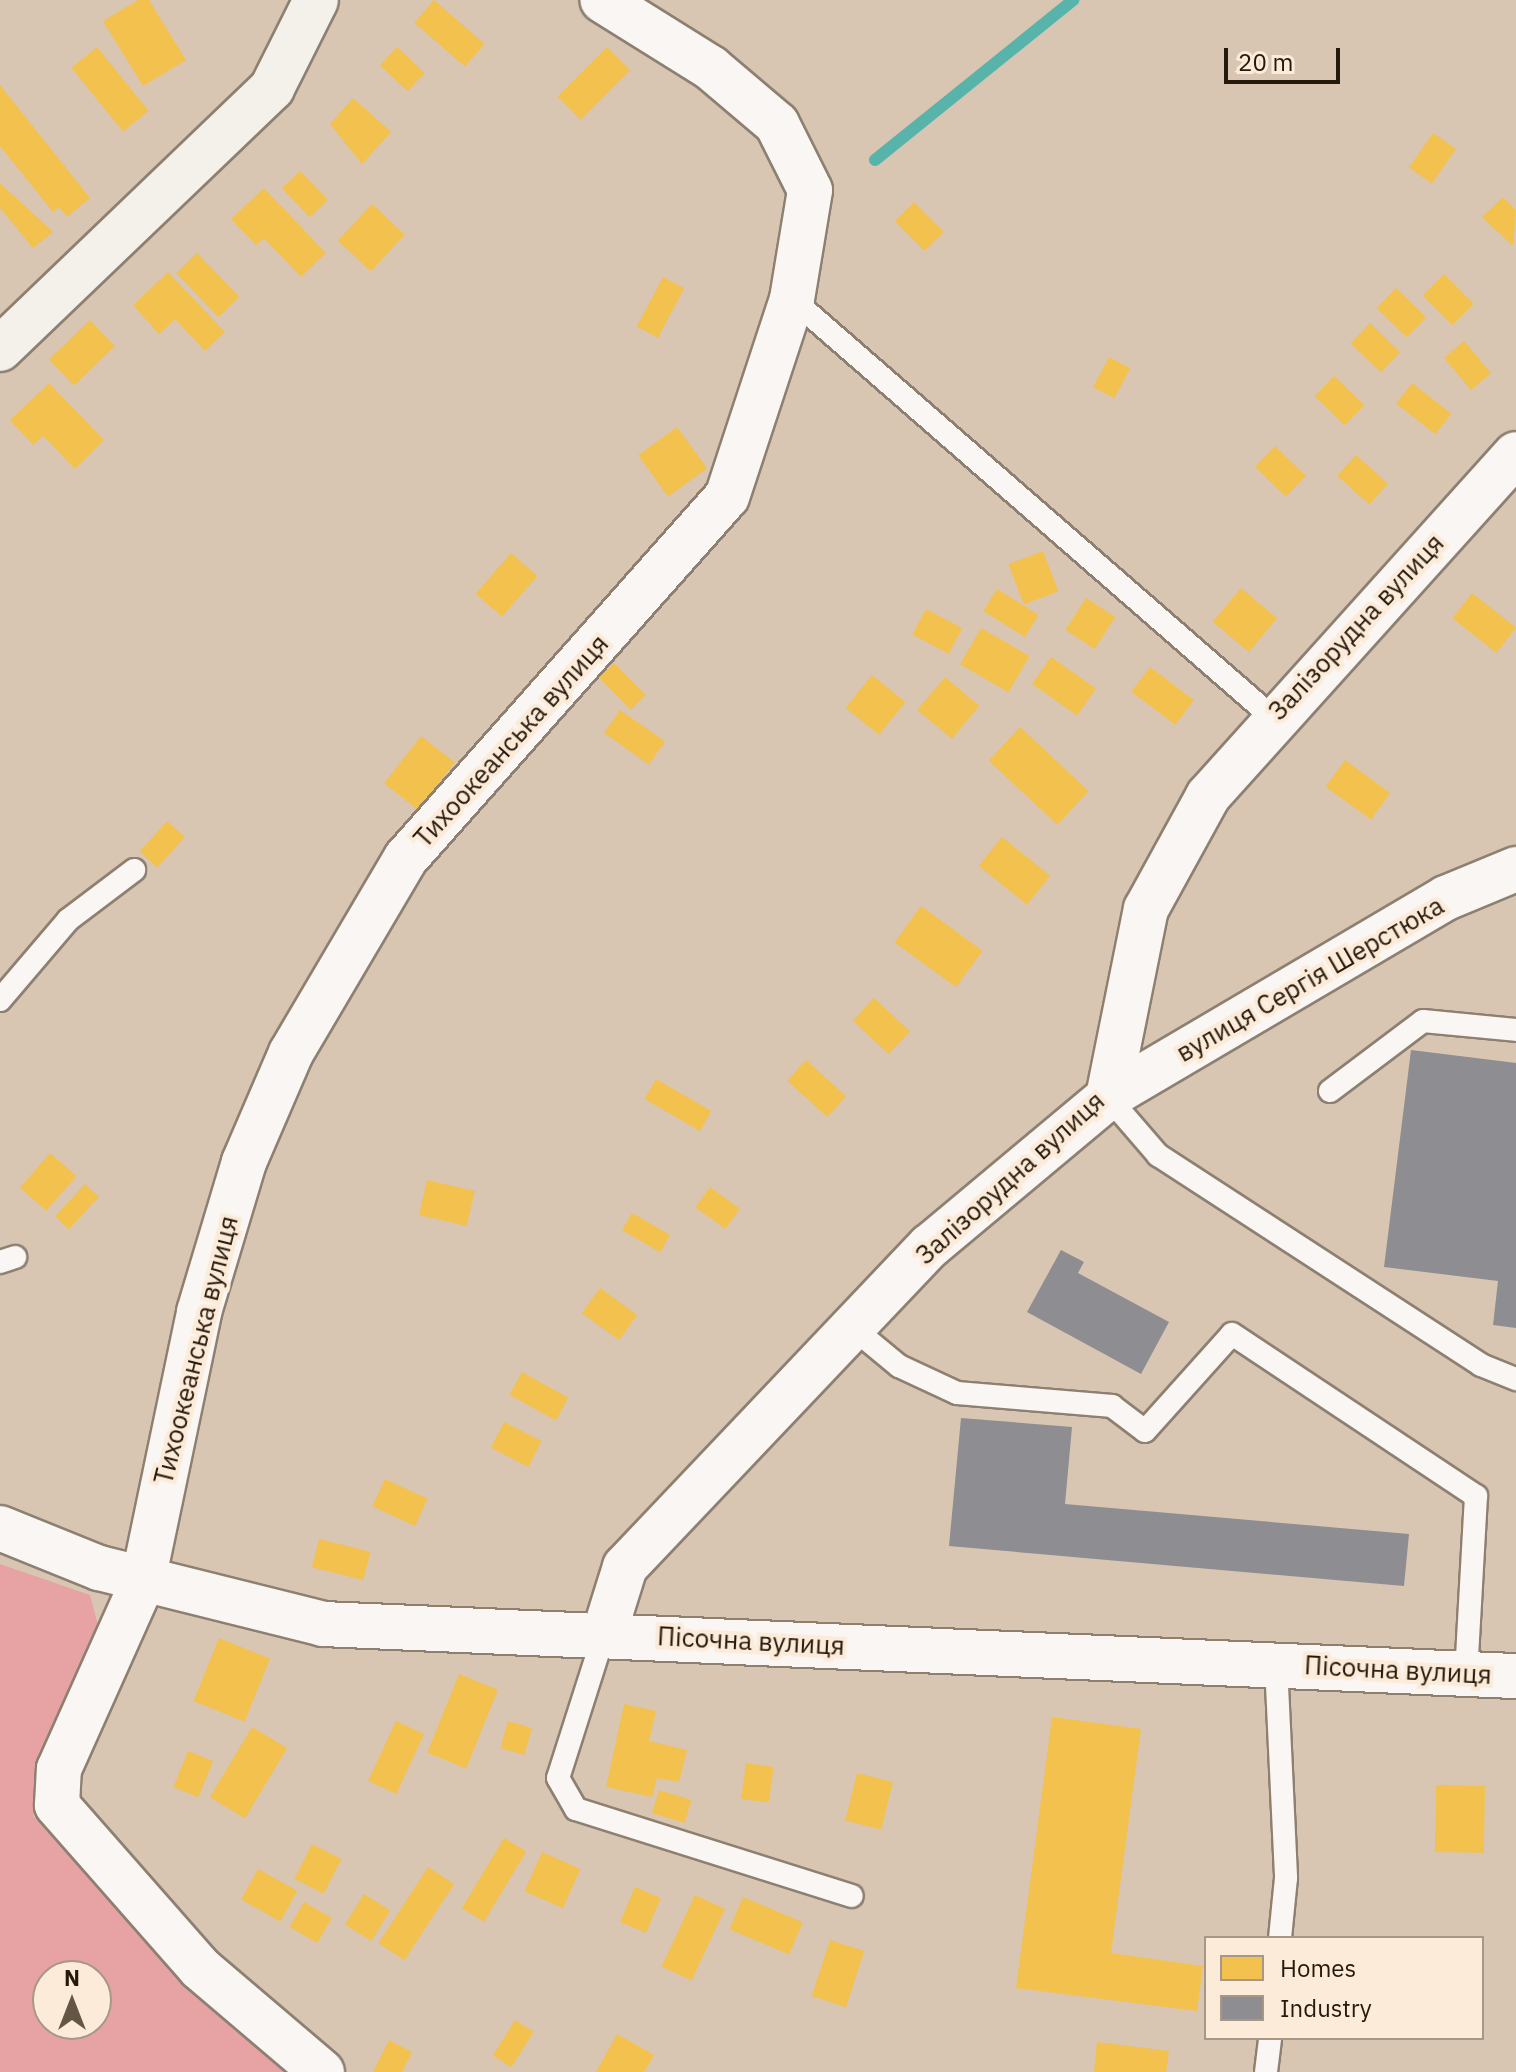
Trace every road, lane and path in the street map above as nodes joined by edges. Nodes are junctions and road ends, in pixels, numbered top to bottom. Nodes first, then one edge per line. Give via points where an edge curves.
1 (316, 0) edge
2 (602, 0) edge
3 (792, 299) junction
4 (0, 349) edge
5 (1516, 454) edge
6 (1272, 717) junction
7 (1516, 869) edge
8 (134, 870) dead end
9 (0, 1000) edge
10 (1516, 1030) edge
11 (1330, 1091) dead end
12 (1108, 1097) junction
13 (853, 1328) junction
14 (1516, 1379) edge
15 (2, 1531) edge
16 (143, 1581) junction
17 (604, 1634) junction
18 (1276, 1664) junction
19 (1466, 1675) junction
20 (1516, 1676) edge
21 (852, 1896) dead end
22 (1280, 1936) edge
23 (1270, 2040) edge
24 (322, 2072) edge
25 (1266, 2072) edge

1 - 4 street via 272,88
2 - 3 street, Тихоокеанська вулиця via 711,68 777,124 810,190
3 - 6 lane
3 - 16 street, Тихоокеанська вулиця via 727,497 406,858 291,1053 244,1162 199,1312
5 - 6 street, Залізорудна вулиця
6 - 12 street, Залізорудна вулиця via 1208,796 1146,909
7 - 12 street, вулиця Сергія Шерстюка via 1446,898
8 - 9 lane via 68,920
10 - 11 lane via 1423,1021
12 - 13 street, Залізорудна вулиця via 930,1246
12 - 14 lane via 1158,1155 1481,1365
13 - 17 street, Залізорудна вулиця via 625,1567
13 - 19 lane via 899,1366 957,1393 1112,1406 1145,1431 1232,1334 1476,1496
15 - 16 street, Пісочна вулиця
16 - 17 street, Пісочна вулиця via 323,1624
16 - 24 street, Тихоокеанська вулиця via 59,1769 57,1805 200,1968
17 - 18 street, Пісочна вулиця
17 - 21 lane via 558,1778 576,1809
18 - 19 street, Пісочна вулиця
18 - 22 lane via 1286,1878
19 - 20 street, Пісочна вулиця
23 - 25 lane

